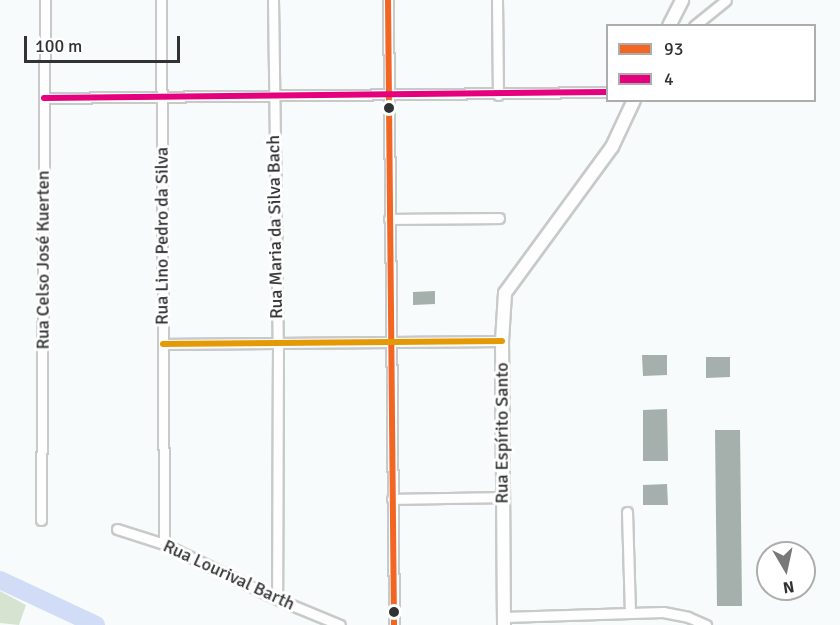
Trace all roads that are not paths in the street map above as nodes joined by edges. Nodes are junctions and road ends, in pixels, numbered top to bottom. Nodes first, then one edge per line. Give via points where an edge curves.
1 (45, 0) edge
2 (161, 0) edge
3 (273, 0) edge
4 (388, 0) edge
5 (497, 0) edge
6 (682, 0) edge
7 (726, 0) edge
8 (670, 24) edge
9 (696, 24) edge
10 (606, 92) edge
11 (387, 95) junction
12 (498, 95) junction
13 (273, 96) junction
14 (162, 97) junction
15 (44, 98) junction
16 (633, 102) edge
17 (499, 218) dead end
18 (389, 219) junction
19 (502, 341) junction
20 (278, 342) junction
21 (390, 342) junction
22 (163, 344) junction
23 (503, 497) junction
24 (392, 499) junction
25 (627, 512) dead end
26 (41, 520) dead end
27 (117, 529) dead end
28 (164, 544) junction
29 (277, 599) junction
30 (630, 612) junction
31 (580, 614) junction
32 (504, 621) edge
33 (340, 625) edge
34 (394, 625) edge
35 (581, 625) edge
36 (706, 625) edge

1 - 15 street, Rua Celso José Kuerten
2 - 14 street, Rua Lino Pedro da Silva
3 - 13 street, Rua Maria da Silva Bach
4 - 11 street
5 - 12 street
6 - 8 street
7 - 9 street
10 - 12 street
11 - 12 street
11 - 13 street
11 - 18 street
13 - 14 street
13 - 20 street, Rua Maria da Silva Bach
14 - 15 street
14 - 22 street, Rua Lino Pedro da Silva
15 - 26 street, Rua Celso José Kuerten
16 - 19 street, Rua Espírito Santo via 612,147 508,286 503,301
17 - 18 street
18 - 21 street
19 - 21 street
19 - 23 street, Rua Espírito Santo
20 - 21 street
20 - 22 street
20 - 29 street, Rua Maria da Silva Bach
21 - 24 street
22 - 28 street, Rua Lino Pedro da Silva
23 - 24 street
23 - 32 street, Rua Espírito Santo
24 - 34 street
25 - 30 street
27 - 28 street, Rua Lourival Barth
28 - 29 street, Rua Lourival Barth
29 - 33 street, Rua Lourival Barth
30 - 31 street
30 - 36 street via 676,614
31 - 32 street
31 - 35 street

